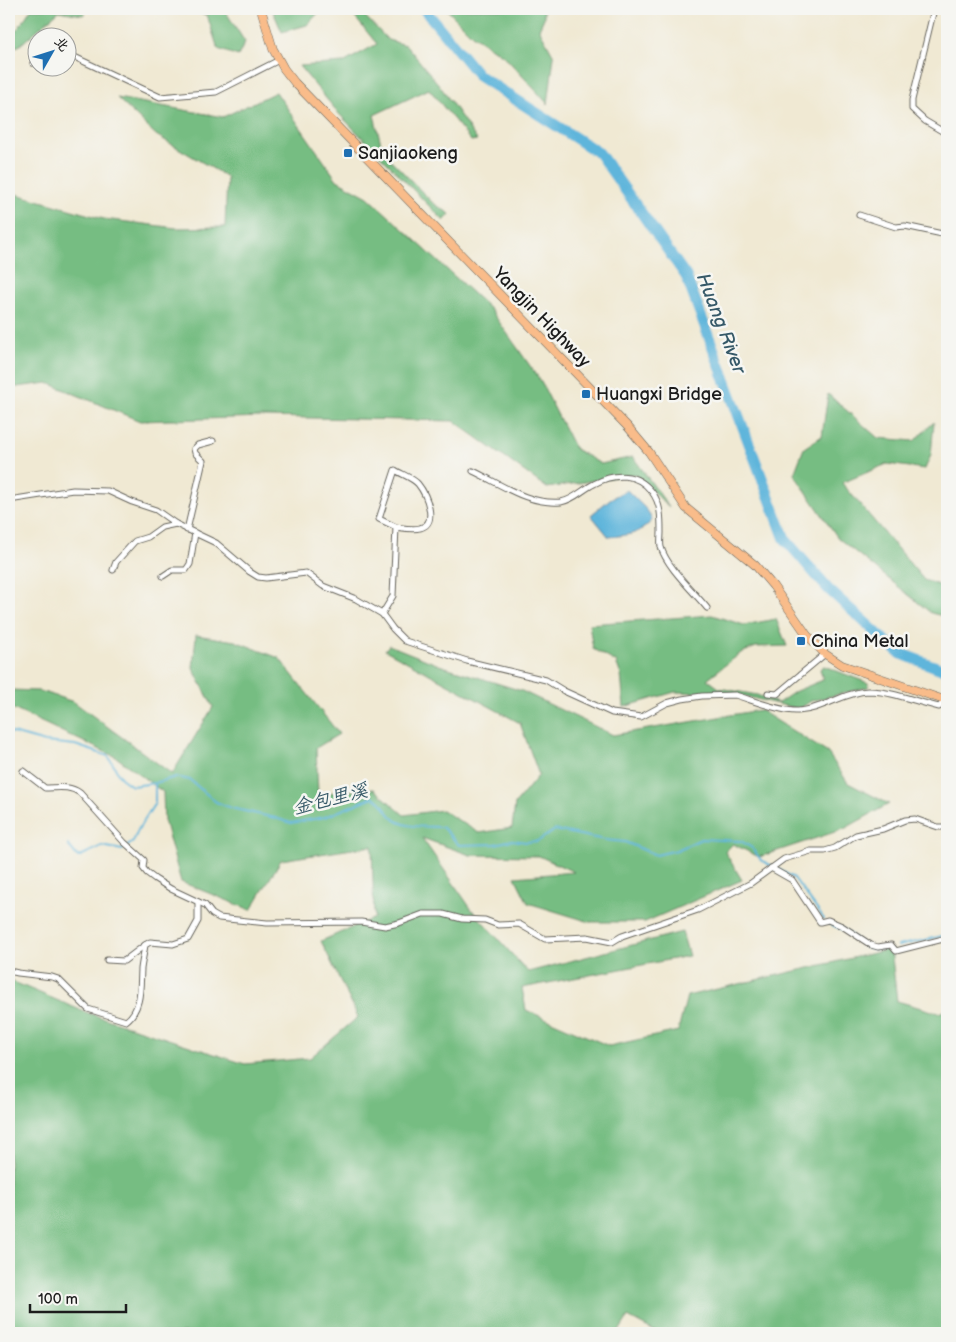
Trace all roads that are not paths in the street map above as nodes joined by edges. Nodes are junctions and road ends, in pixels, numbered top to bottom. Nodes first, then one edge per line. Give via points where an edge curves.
1 (262, 9) edge
2 (934, 9) edge
3 (78, 59) edge
4 (279, 60) junction
5 (947, 134) edge
6 (859, 215) dead end
7 (947, 235) edge
8 (212, 441) dead end
9 (473, 471) dead end
10 (9, 500) edge
11 (176, 524) junction
12 (396, 527) junction
13 (187, 530) junction
14 (195, 533) junction
15 (113, 570) dead end
16 (163, 576) dead end
17 (707, 608) dead end
18 (382, 614) junction
19 (825, 654) junction
20 (768, 693) dead end
21 (947, 700) edge
22 (23, 771) dead end
23 (947, 827) edge
24 (771, 868) junction
25 (198, 902) junction
26 (947, 938) edge
27 (145, 945) junction
28 (107, 960) dead end
29 (9, 971) edge

1 - 4 main road, Yangjin Highway
2 - 5 street via 912,109
3 - 4 street via 160,97 216,92
4 - 19 main road, Yangjin Highway via 295,83 628,427 650,452 686,508 755,565
6 - 7 street via 896,227
8 - 13 street via 194,449 203,461
9 - 17 street via 526,498 541,501 573,499 595,483 618,476 630,476 641,481 658,502 661,546 668,561
10 - 11 street via 73,490 108,491 156,510
11 - 13 street
11 - 15 street via 162,527 135,541
12 - 12 street via 378,519 394,470 418,483 429,505 430,518 420,528
12 - 18 street via 393,596
13 - 14 street
14 - 16 street via 186,570 172,570
14 - 18 street via 216,543 258,577 306,573 323,586
18 - 21 street via 404,641 467,661 546,680 564,691 626,716 641,717 682,699 728,694 790,711 807,710 868,691 939,707
19 - 20 street via 777,694
19 - 21 main road, Yangjin Highway via 842,665
22 - 25 street via 44,788 73,788 80,793 130,849 144,860 143,868 147,873
23 - 24 street via 915,819 905,820 856,835 836,848 793,856
24 - 25 street via 750,883 698,910 612,942 587,937 545,939 519,924 498,925 443,914 423,914 385,926 361,922 228,920 212,914
24 - 26 street via 792,880 820,922 842,926 871,945 891,945 896,951
25 - 27 street via 198,921 188,938 173,944 150,942
27 - 28 street via 124,961
27 - 29 street via 139,1000 134,1014 126,1022 88,1009 58,979

